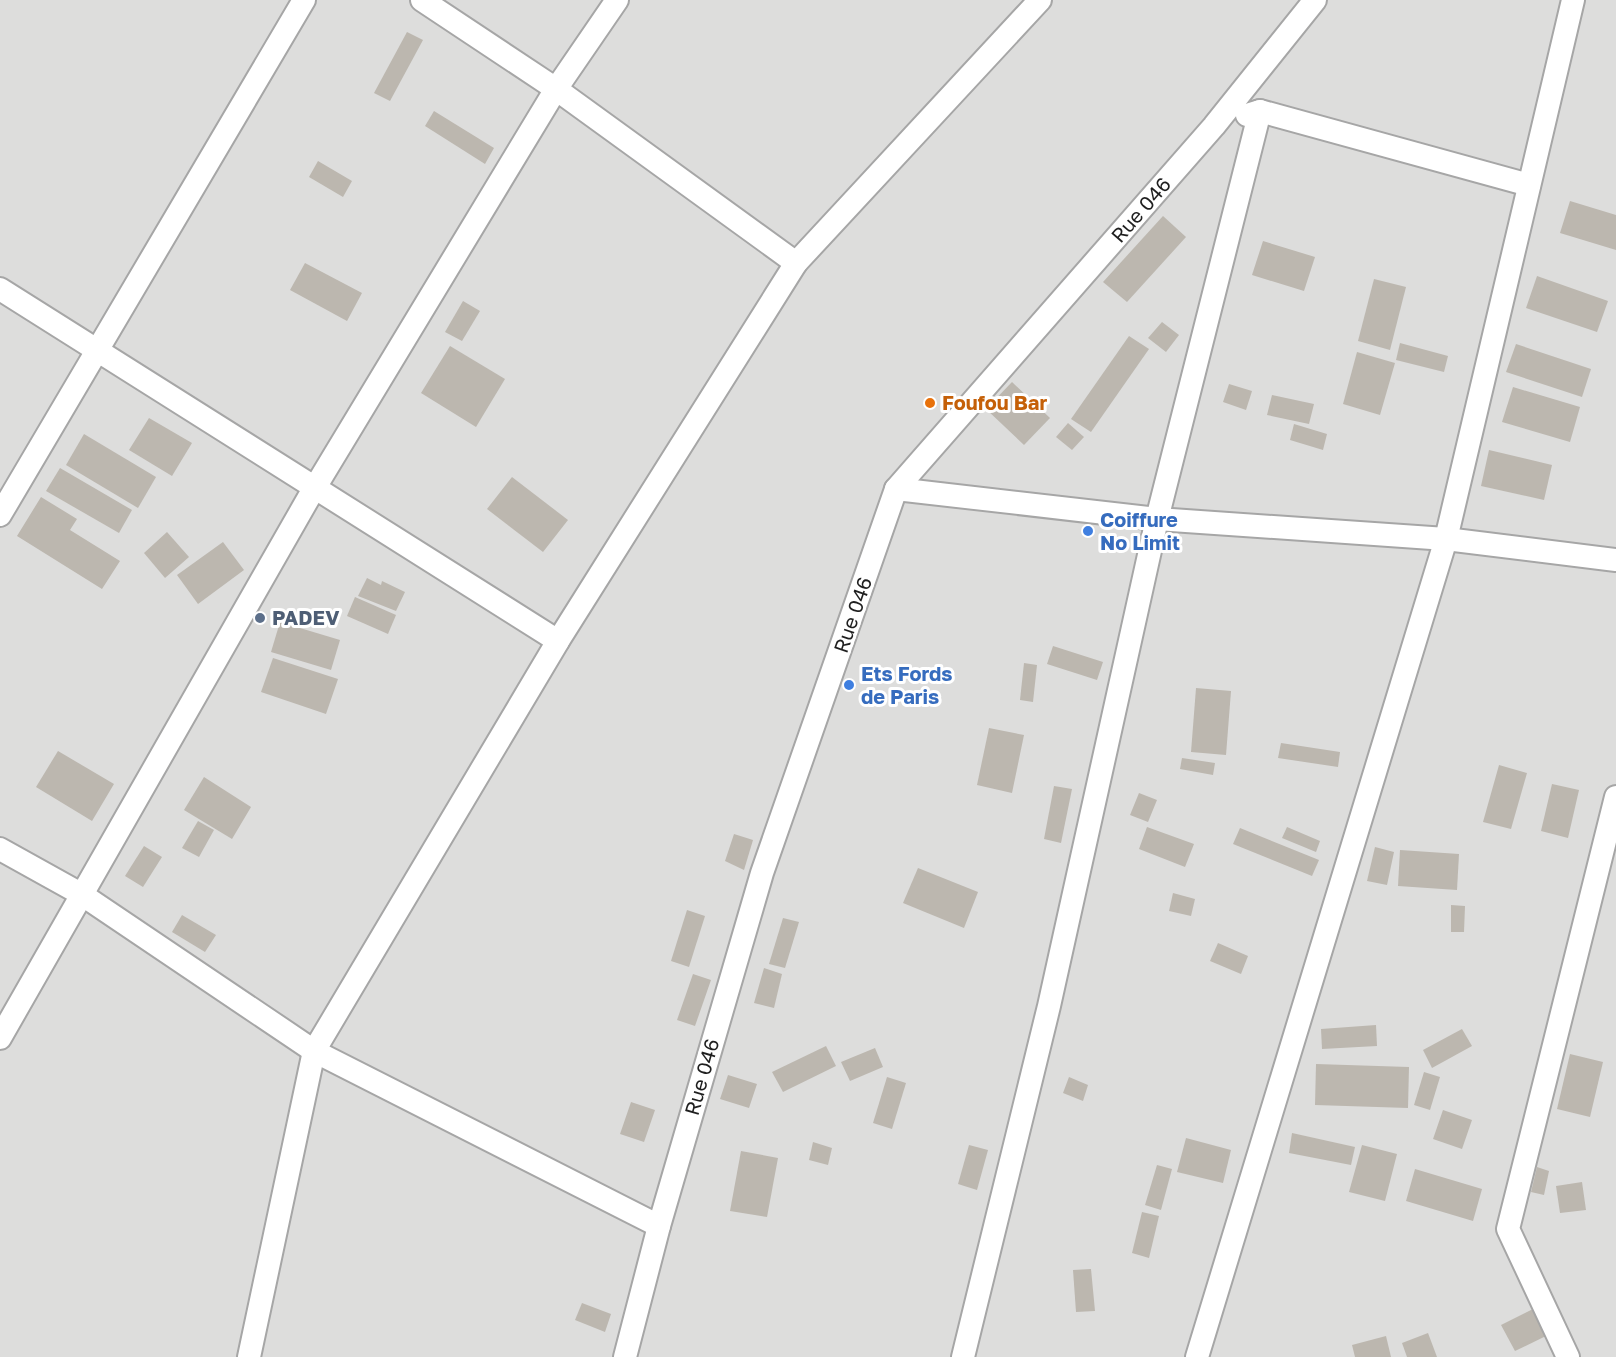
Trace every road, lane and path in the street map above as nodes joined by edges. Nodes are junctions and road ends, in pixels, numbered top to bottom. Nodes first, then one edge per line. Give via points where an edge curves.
1 (304, 0) edge
2 (422, 0) edge
3 (617, 0) edge
4 (1040, 0) edge
5 (1315, 0) edge
6 (1573, 0) edge
7 (556, 89) junction
8 (1260, 111) junction
9 (1214, 126) junction
10 (1529, 186) junction
11 (796, 263) junction
12 (0, 289) edge
13 (97, 350) junction
14 (315, 488) junction
15 (896, 489) junction
16 (0, 515) edge
17 (1157, 519) junction
18 (1446, 539) junction
19 (1616, 560) edge
20 (558, 641) junction
21 (1616, 797) edge
22 (0, 849) edge
23 (81, 894) junction
24 (0, 1038) edge
25 (314, 1051) junction
26 (659, 1226) junction
27 (249, 1357) edge
28 (624, 1357) edge
29 (963, 1357) edge
30 (1197, 1357) edge
31 (1568, 1357) edge

1 - 13 street
2 - 7 street
3 - 7 street
4 - 11 street
5 - 9 street, Rue 046
6 - 10 street
7 - 11 street
7 - 14 street
8 - 9 street
8 - 10 street
8 - 17 street
9 - 15 street, Rue 046
10 - 18 street
11 - 20 street
12 - 13 street
13 - 14 street
13 - 16 street
14 - 20 street
14 - 23 street
15 - 17 street
15 - 26 street, Rue 046 / Rue 046 via 762,873
17 - 18 street
17 - 29 street via 1049,1006
18 - 19 street
18 - 30 street
20 - 25 street
21 - 31 street via 1508,1229
22 - 23 street
23 - 24 street
23 - 25 street
25 - 26 street
25 - 27 street
26 - 28 street, Rue 046 / Rue 046

